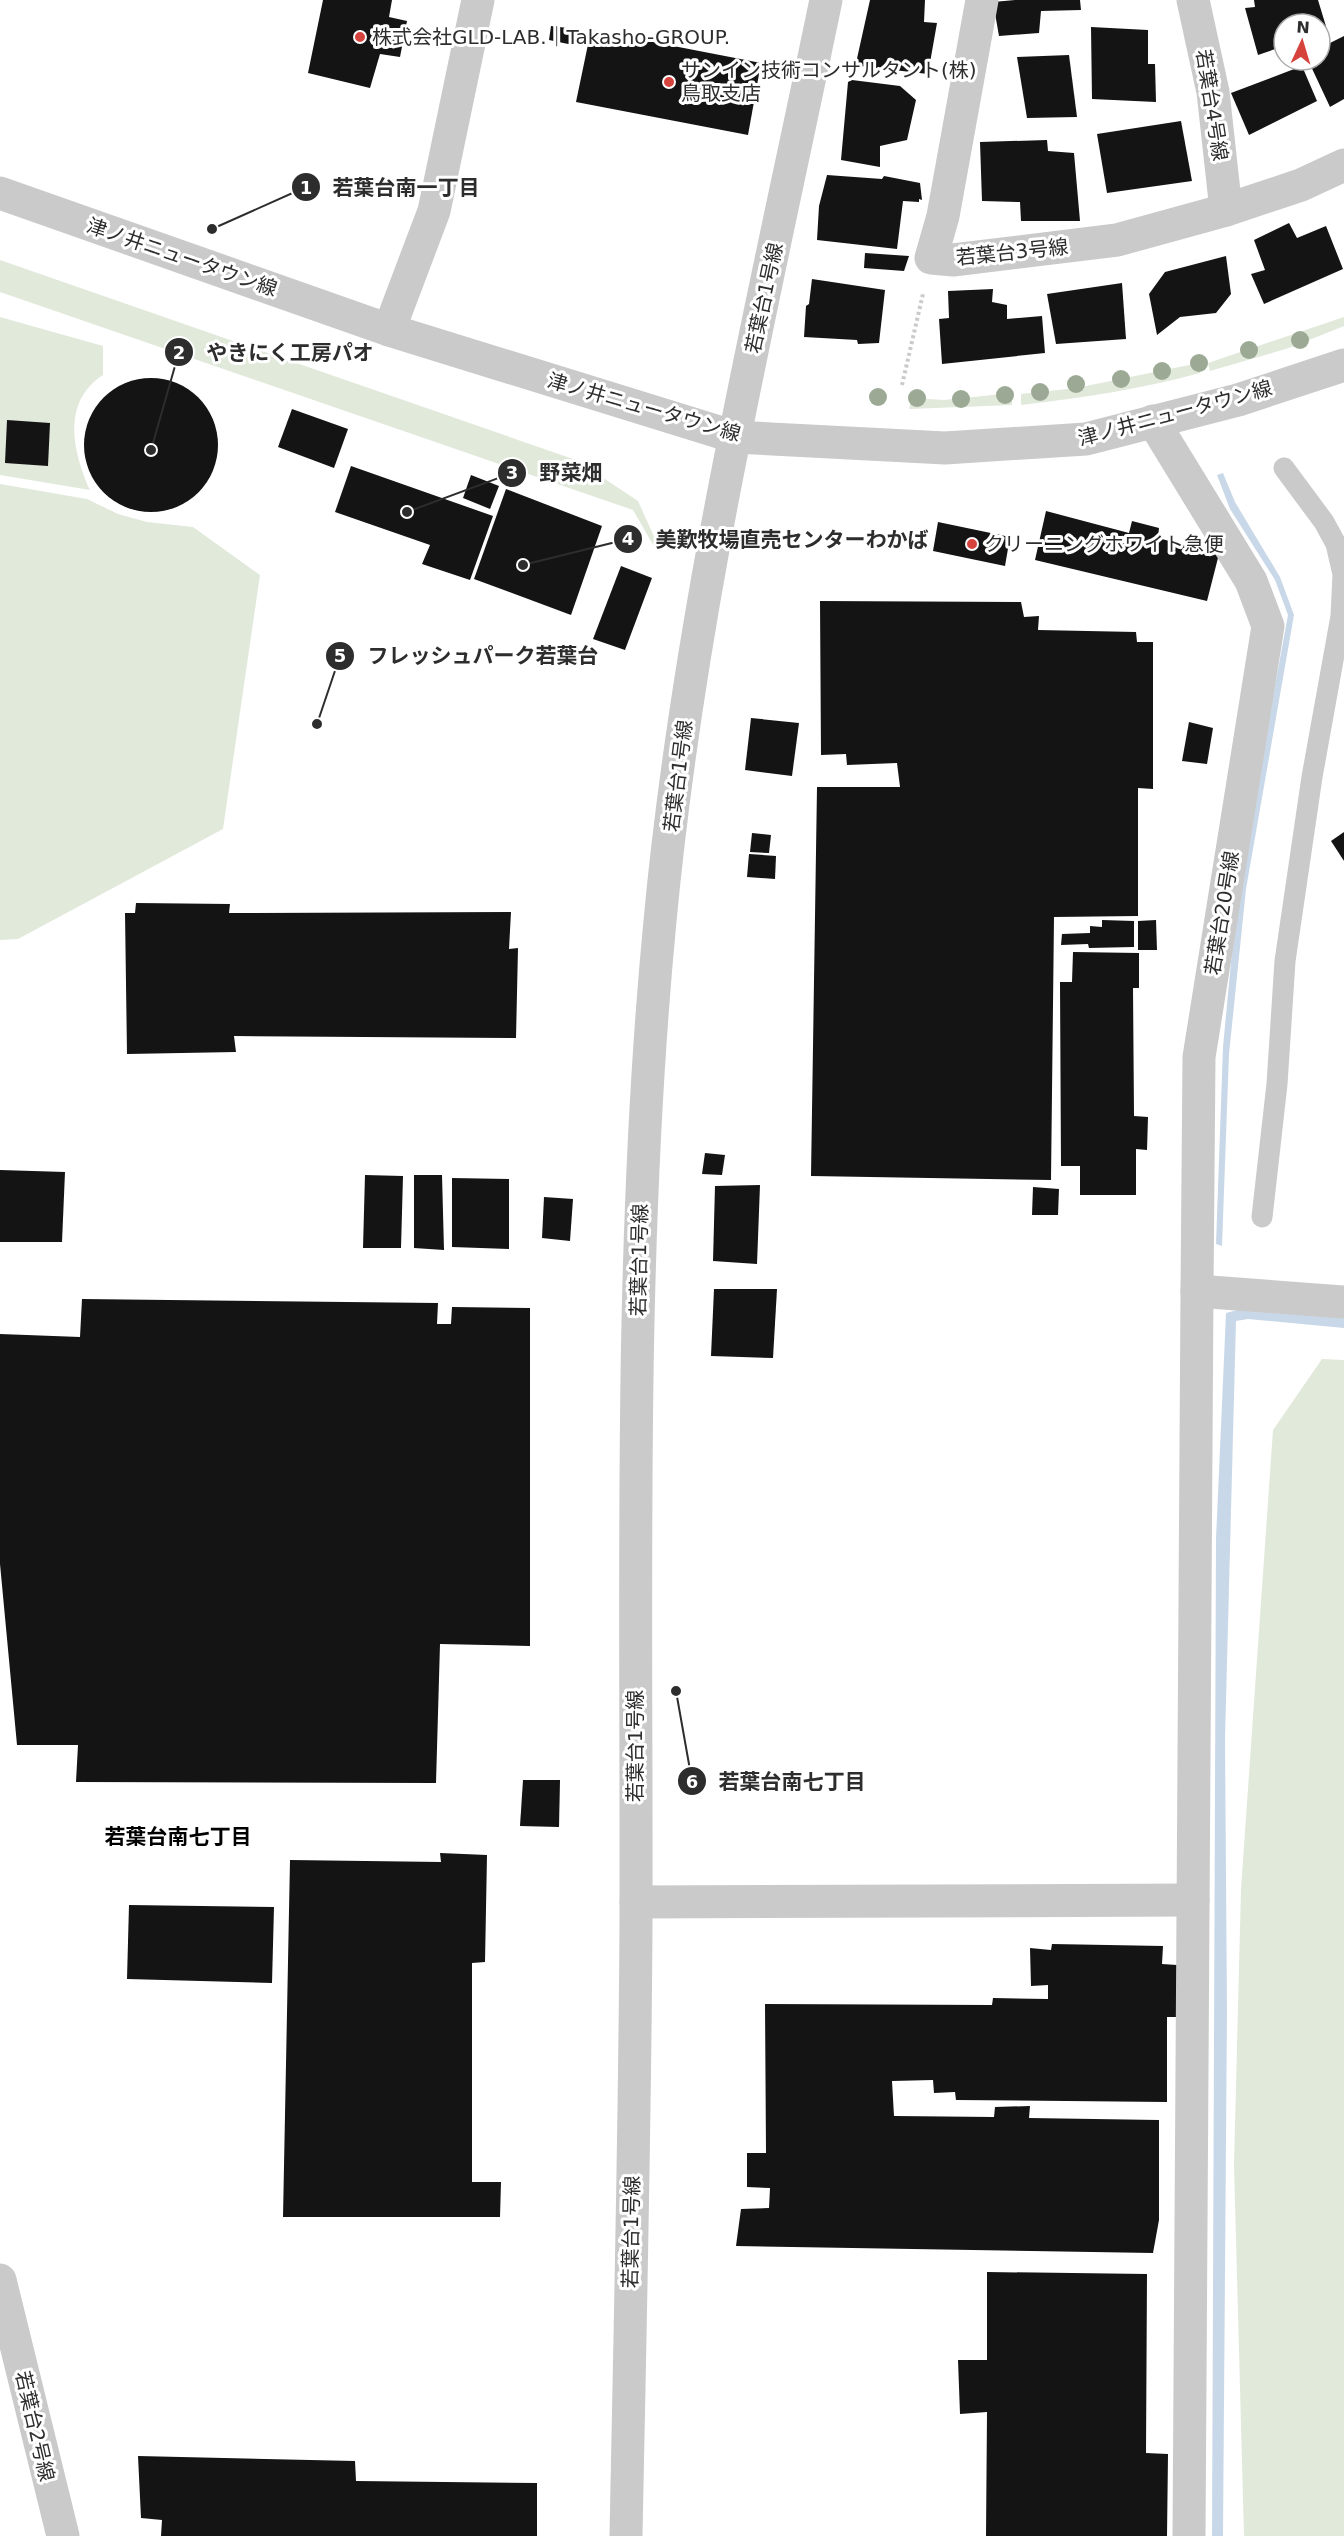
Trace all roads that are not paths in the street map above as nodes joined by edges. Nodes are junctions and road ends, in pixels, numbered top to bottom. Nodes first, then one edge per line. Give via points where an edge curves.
1 (478, 0) edge
2 (826, 0) edge
3 (982, 0) edge
4 (1193, 0) edge
5 (1344, 165) edge
6 (0, 193) edge
7 (1226, 210) junction
8 (389, 330) junction
9 (1344, 366) edge
10 (1153, 421) junction
11 (735, 437) junction
12 (1284, 468) dead end
13 (1262, 1217) dead end
14 (1197, 1291) junction
15 (1344, 1302) edge
16 (1193, 1900) junction
17 (636, 1902) junction
18 (0, 2280) edge
19 (63, 2536) edge
20 (626, 2536) edge
21 (1189, 2536) edge

1 - 8 street via 434,211
2 - 11 street, 若葉台1号線
3 - 7 street, 若葉台3号線 via 943,216 931,258 952,260 1117,240
4 - 7 street, 若葉台4号線 via 1213,92
5 - 7 street, 若葉台3号線 via 1301,185
6 - 8 street, 津ノ井ニュータウン線
8 - 11 street, 津ノ井ニュータウン線
9 - 10 street, 津ノ井ニュータウン線 via 1238,400
10 - 11 street, 津ノ井ニュータウン線 via 1086,440 945,448
10 - 14 street, 若葉台20号線 via 1251,581 1268,626 1199,1057
11 - 17 street, 若葉台1号線 via 684,719 660,919 642,1151 635,1441
12 - 13 lane via 1336,544 1343,574 1341,616 1285,961
14 - 15 street
14 - 16 street, 若葉台20号線
16 - 17 street
16 - 21 street, 若葉台20号線
17 - 20 street, 若葉台1号線
18 - 19 street, 若葉台2号線

